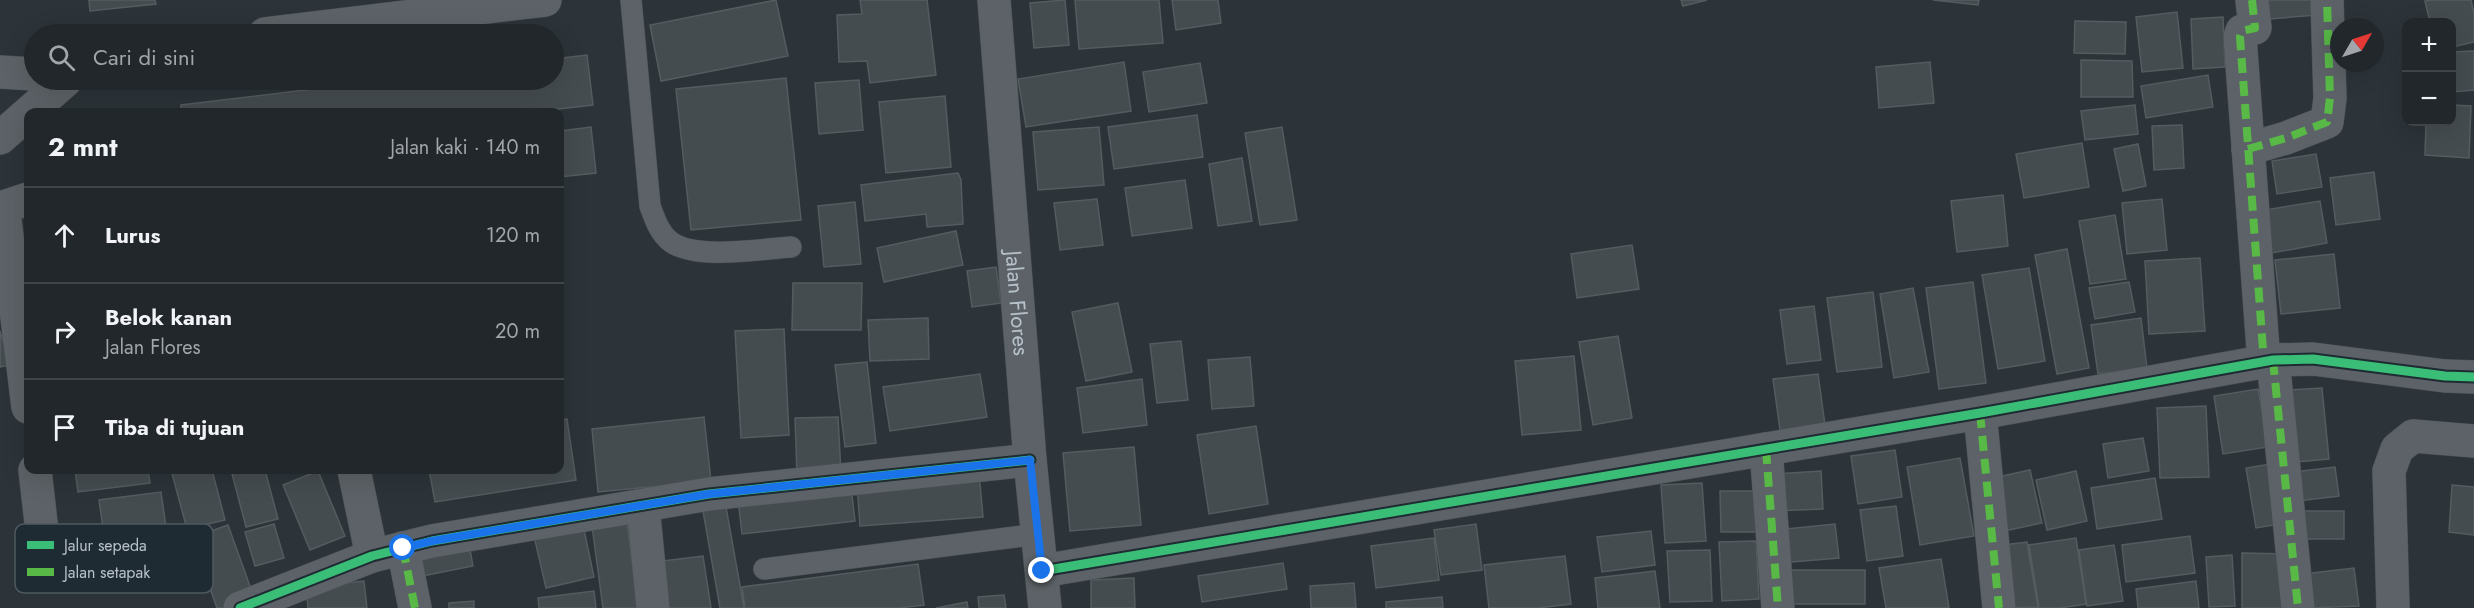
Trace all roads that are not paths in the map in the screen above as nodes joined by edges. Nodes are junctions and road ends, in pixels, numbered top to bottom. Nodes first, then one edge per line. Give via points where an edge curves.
1 (545, 0) edge
2 (631, 0) edge
3 (994, 0) edge
4 (2252, 0) edge
5 (2327, 0) edge
6 (347, 24) edge
7 (0, 72) edge
8 (24, 73) edge
9 (55, 90) edge
10 (34, 108) edge
11 (24, 117) edge
12 (0, 138) edge
13 (2248, 149) junction
14 (24, 200) edge
15 (0, 209) edge
16 (791, 248) dead end
17 (2268, 361) junction
18 (24, 374) edge
19 (2474, 377) edge
20 (1980, 413) junction
21 (2474, 441) edge
22 (1766, 449) junction
23 (1030, 460) junction
24 (35, 474) edge
25 (355, 474) edge
26 (643, 506) junction
27 (41, 524) edge
28 (1038, 534) junction
29 (403, 548) junction
30 (372, 556) junction
31 (764, 569) dead end
32 (1042, 571) junction
33 (240, 608) edge
34 (415, 608) edge
35 (653, 608) edge
36 (1045, 608) edge
37 (1778, 608) edge
38 (1999, 608) edge
39 (2298, 608) edge
40 (2393, 608) edge

1 - 6 street
2 - 16 lane via 650,206 658,228 683,249
3 - 23 street, Jalan Flores
4 - 13 street via 2256,26 2242,31 2240,37
5 - 13 street via 2327,122
7 - 8 street
9 - 10 street
11 - 12 street
13 - 17 street
14 - 15 street
15 - 18 street via 5,220
17 - 19 street via 2313,359
17 - 20 street
17 - 39 street
20 - 22 street
20 - 38 street
21 - 40 street via 2413,436 2397,449 2389,471
22 - 32 street
22 - 37 street
23 - 26 street via 709,494
23 - 28 street, Jalan Flores
24 - 27 street
25 - 30 street
26 - 29 street
26 - 35 street
28 - 31 lane
28 - 32 street, Jalan Flores
29 - 30 street
29 - 34 street
30 - 33 street
32 - 36 street, Jalan Flores

